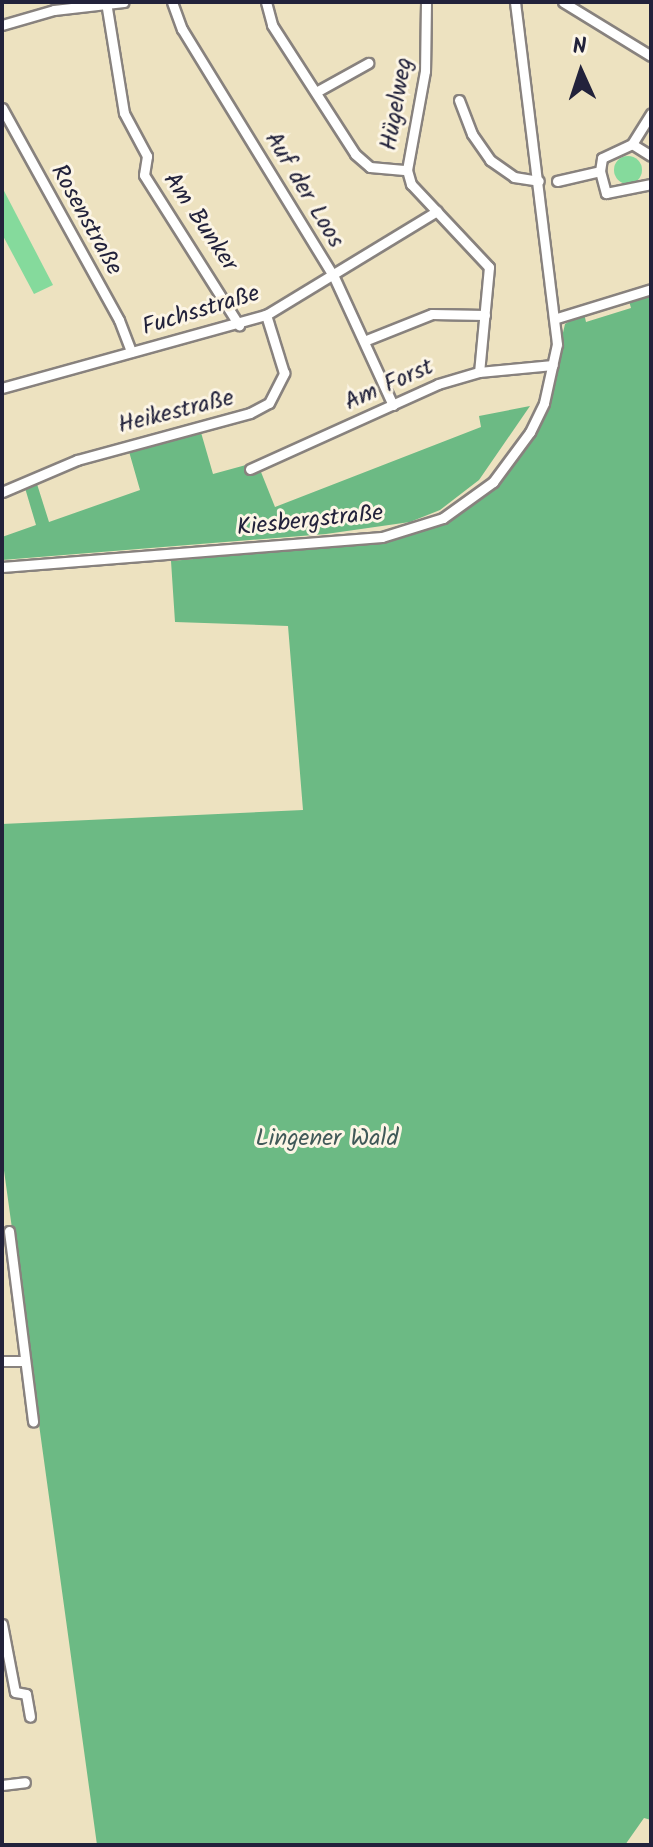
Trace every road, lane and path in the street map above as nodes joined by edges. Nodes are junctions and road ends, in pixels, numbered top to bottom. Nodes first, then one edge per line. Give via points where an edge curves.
1 (106, 2) edge
2 (124, 2) edge
3 (172, 2) edge
4 (266, 2) edge
5 (426, 2) edge
6 (515, 2) edge
7 (563, 2) edge
8 (2, 25) edge
9 (651, 56) edge
10 (368, 63) dead end
11 (316, 92) junction
12 (459, 100) dead end
13 (2, 108) edge
14 (651, 114) edge
15 (632, 144) junction
16 (651, 156) edge
17 (407, 170) junction
18 (600, 171) junction
19 (539, 181) junction
20 (557, 181) dead end
21 (651, 184) edge
22 (437, 211) junction
23 (334, 277) junction
24 (651, 289) edge
25 (266, 315) junction
26 (485, 315) junction
27 (557, 318) junction
28 (239, 325) junction
29 (364, 341) junction
30 (131, 352) junction
31 (553, 365) junction
32 (479, 372) junction
33 (3, 384) edge
34 (393, 405) junction
35 (250, 469) dead end
36 (2, 492) edge
37 (2, 567) edge
38 (9, 1231) dead end
39 (2, 1361) edge
40 (24, 1361) junction
41 (33, 1421) dead end
42 (2, 1624) edge
43 (15, 1692) junction
44 (2, 1694) edge
45 (30, 1717) dead end
46 (25, 1782) dead end
47 (2, 1785) edge

1 - 2 street
1 - 8 street
1 - 28 street, Am Bunker via 124,113 147,156 144,175
3 - 23 street, Auf der Loos via 182,29
4 - 11 street via 272,25
5 - 17 street, Hügelweg via 425,71
6 - 19 street, Kiesbergstraße
7 - 9 street
10 - 11 street
11 - 17 street via 363,163
12 - 19 street via 472,134 490,160 514,177
13 - 30 street, Rosenstraße via 119,320
14 - 15 street
15 - 16 street
15 - 18 street via 605,155
17 - 22 street, Hügelweg via 411,184
18 - 20 street
18 - 21 street via 606,193
19 - 27 street, Kiesbergstraße
22 - 23 street, Fuchsstraße
22 - 26 street, Hügelweg via 489,267
23 - 25 street, Fuchsstraße
23 - 29 street, Auf der Loos
24 - 27 street
25 - 28 street, Fuchsstraße
25 - 36 street, Heikestraße via 284,373 269,403 250,413 77,460
26 - 29 street via 432,314
26 - 32 street, Hügelweg
27 - 31 street, Kiesbergstraße
28 - 30 street, Fuchsstraße
29 - 34 street, Auf der Loos
30 - 33 street, Fuchsstraße
31 - 32 street, Am Forst
31 - 37 street, Kiesbergstraße via 544,403 513,458 493,482 443,518 382,537
32 - 34 street, Am Forst
34 - 35 street, Am Forst
38 - 40 street
39 - 40 street
40 - 41 street
42 - 43 street
43 - 44 street
43 - 45 street via 26,1694
46 - 47 street

